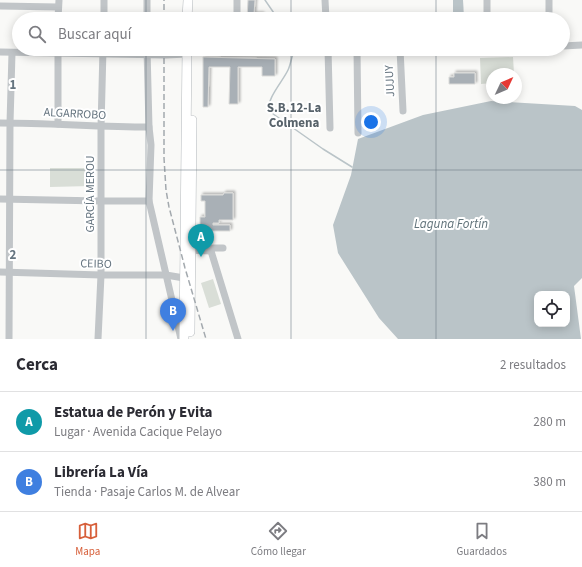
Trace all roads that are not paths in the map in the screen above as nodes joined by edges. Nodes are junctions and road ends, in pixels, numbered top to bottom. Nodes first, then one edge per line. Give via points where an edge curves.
1 (104, 0) edge
2 (147, 0) edge
3 (188, 0) edge
4 (193, 0) edge
5 (237, 0) edge
6 (325, 0) edge
7 (487, 0) edge
8 (549, 0) edge
9 (59, 4) edge
10 (0, 6) edge
11 (104, 12) edge
12 (147, 12) edge
13 (187, 12) edge
14 (193, 12) edge
15 (237, 12) edge
16 (326, 12) edge
17 (487, 12) edge
18 (549, 12) edge
19 (582, 45) edge
20 (570, 46) edge
21 (0, 52) edge
22 (12, 52) joint
23 (58, 56) edge
24 (103, 56) edge
25 (147, 56) edge
26 (190, 56) edge
27 (328, 56) edge
28 (357, 56) edge
29 (400, 56) edge
30 (403, 111) dead end
31 (0, 123) edge
32 (10, 123) junction
33 (58, 124) junction
34 (149, 126) junction
35 (101, 127) junction
36 (330, 128) dead end
37 (358, 133) dead end
38 (0, 199) edge
39 (10, 199) junction
40 (149, 201) junction
41 (101, 202) junction
42 (222, 248) dead end
43 (188, 250) junction
44 (211, 251) junction
45 (0, 272) edge
46 (9, 273) junction
47 (101, 275) junction
48 (166, 275) junction
49 (187, 277) junction
50 (9, 339) edge
51 (98, 339) edge
52 (182, 339) edge
53 (190, 339) edge
54 (238, 339) edge

1 - 11 street
2 - 12 street
3 - 13 main road
4 - 14 main road
5 - 15 street
6 - 16 street
7 - 17 street
8 - 18 street
9 - 10 street
19 - 20 street
21 - 22 street
22 - 32 street
23 - 33 street
24 - 35 street, GARCÍA MEROU
25 - 34 street
26 - 43 main road
27 - 36 street
28 - 37 street
29 - 30 street, JUJUY
31 - 32 street, ALGARROBO
32 - 33 street, ALGARROBO
32 - 39 street
33 - 35 street, ALGARROBO
34 - 35 street, ALGARROBO
34 - 40 street
35 - 41 street, GARCÍA MEROU
38 - 39 street
39 - 41 street
39 - 46 street
40 - 41 street
40 - 48 street
41 - 47 street, GARCÍA MEROU
42 - 44 street via 213,248
43 - 44 street
43 - 49 main road
44 - 54 street
45 - 46 street, CEIBO
46 - 47 street, CEIBO
46 - 50 street
47 - 48 street, CEIBO
47 - 51 street, GARCÍA MEROU
48 - 49 street, CEIBO
48 - 52 street
49 - 52 main road
49 - 53 main road

